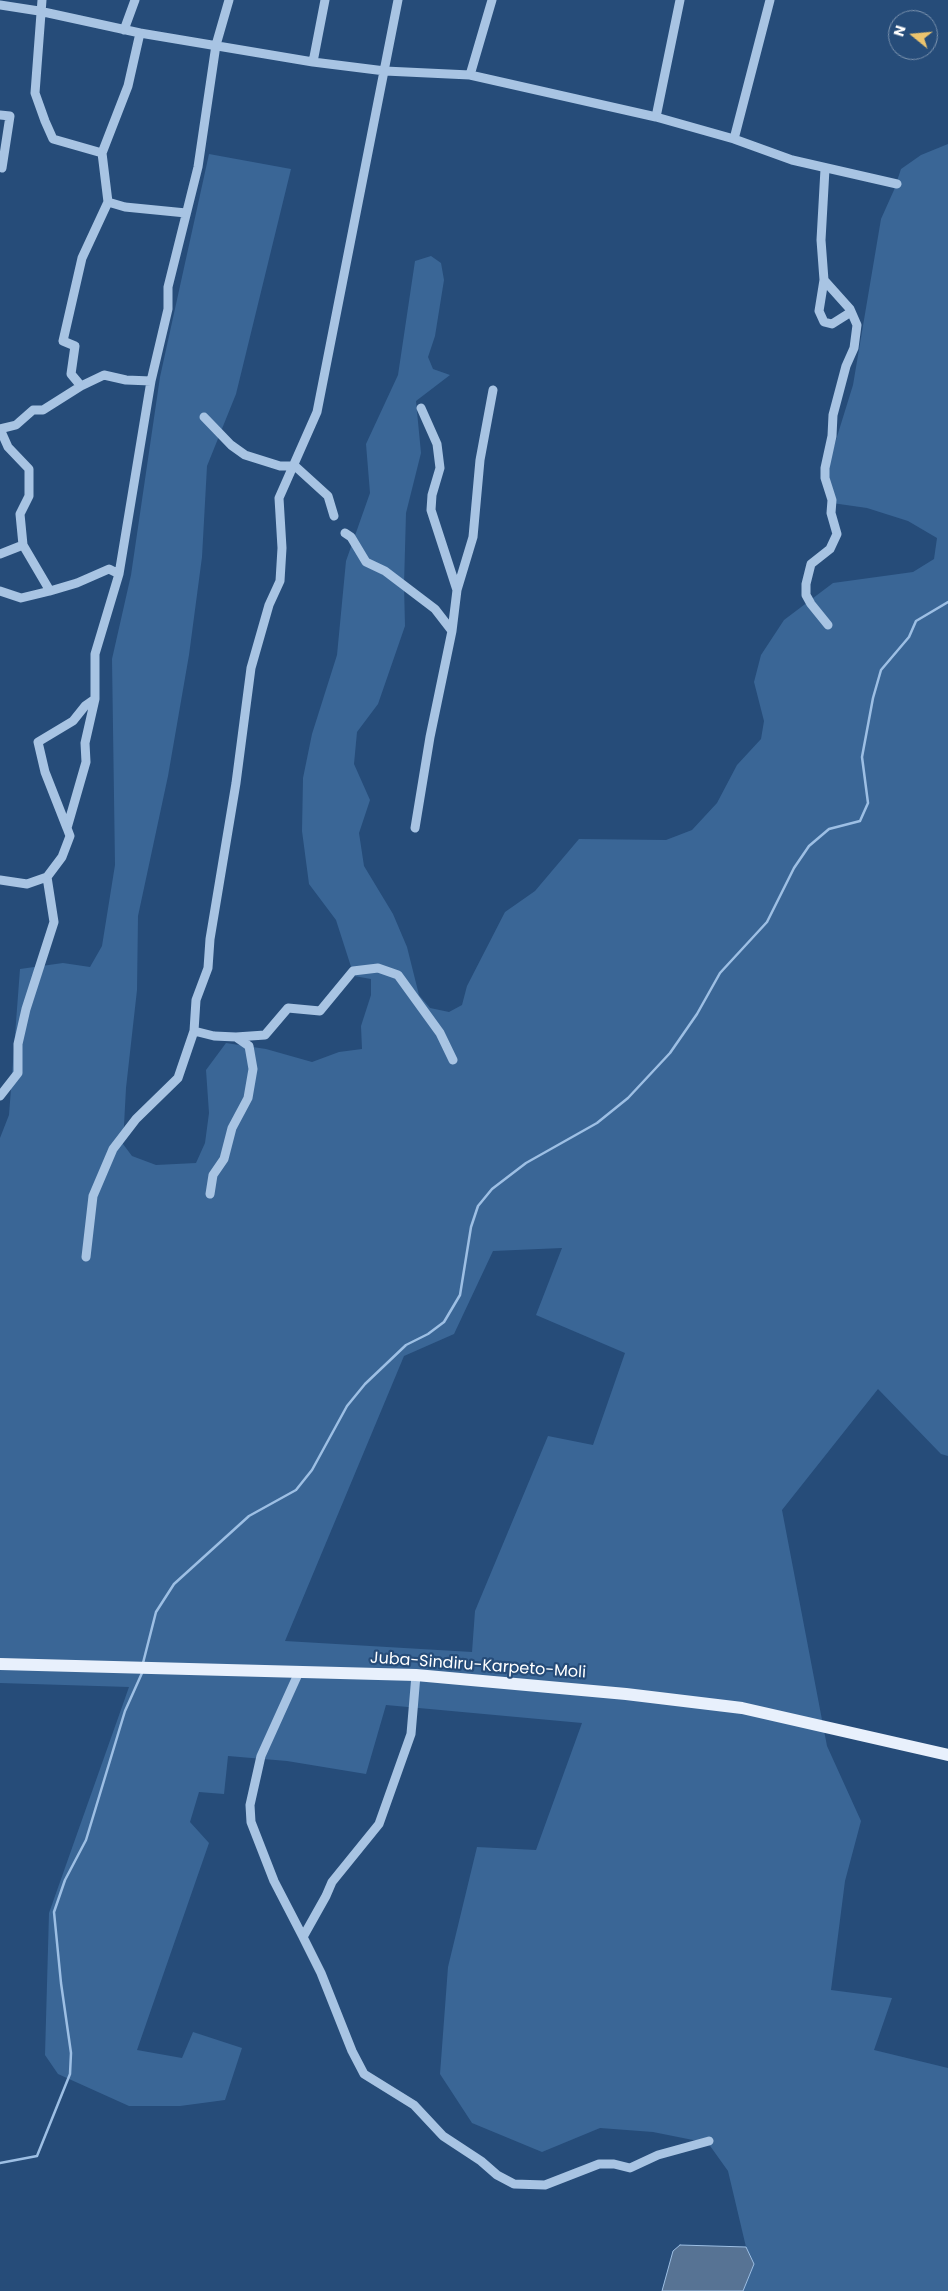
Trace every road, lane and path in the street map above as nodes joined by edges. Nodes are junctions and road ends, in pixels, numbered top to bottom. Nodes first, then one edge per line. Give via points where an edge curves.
1 (42, 0) edge
2 (135, 0) edge
3 (229, 0) edge
4 (325, 0) edge
5 (398, 0) edge
6 (492, 0) edge
7 (680, 0) edge
8 (770, 0) edge
9 (0, 5) edge
10 (39, 11) junction
11 (124, 30) junction
12 (140, 33) junction
13 (216, 45) junction
14 (314, 62) junction
15 (385, 71) junction
16 (470, 75) junction
17 (0, 115) edge
18 (656, 117) junction
19 (734, 139) junction
20 (102, 153) junction
21 (0, 167) edge
22 (825, 169) junction
23 (898, 184) dead end
24 (108, 202) junction
25 (186, 213) junction
26 (824, 280) junction
27 (851, 312) junction
28 (151, 381) junction
29 (81, 386) junction
30 (493, 390) dead end
31 (421, 408) dead end
32 (204, 417) dead end
33 (0, 429) edge
34 (295, 466) junction
35 (334, 516) dead end
36 (345, 533) dead end
37 (23, 544) junction
38 (0, 554) edge
39 (119, 574) junction
40 (0, 590) edge
41 (457, 590) junction
42 (50, 591) junction
43 (828, 625) dead end
44 (452, 631) junction
45 (95, 698) junction
46 (68, 828) junction
47 (415, 828) dead end
48 (47, 877) junction
49 (0, 880) edge
50 (194, 1031) junction
51 (236, 1037) junction
52 (453, 1060) dead end
53 (0, 1096) edge
54 (210, 1194) dead end
55 (86, 1257) dead end
56 (0, 1664) edge
57 (298, 1672) junction
58 (416, 1675) junction
59 (948, 1755) edge
60 (303, 1937) junction
61 (709, 2141) dead end

1 - 10 street
2 - 11 street
3 - 13 street
4 - 14 street
5 - 15 street
6 - 16 street
7 - 18 street
8 - 19 street
9 - 10 street
10 - 11 street
10 - 20 street via 35,93 53,139
11 - 12 street
12 - 13 street
12 - 20 street via 128,86
13 - 14 street
13 - 25 street via 198,167
14 - 15 street
15 - 16 street
15 - 34 street via 317,412
16 - 18 street
17 - 21 street via 10,116
18 - 19 street
19 - 22 street
20 - 24 street
22 - 23 street
22 - 26 street via 821,240
24 - 25 street via 125,207
24 - 29 street via 82,258 63,341 75,346 71,374
25 - 28 street via 168,287 168,309
26 - 27 street
26 - 27 street via 819,311 824,322 832,324
27 - 43 street via 857,334 833,415 825,468 837,534 830,549 811,564 806,584 806,595
28 - 29 street via 104,375
28 - 39 street
29 - 33 street via 43,410 33,410 16,425
30 - 41 street via 480,460 473,537
31 - 41 street via 437,444 440,468 430,510
32 - 34 street via 245,455 280,466
33 - 37 street via 8,447 29,469 29,496 20,514
34 - 35 street via 328,496
34 - 50 street via 279,498 280,581 269,605 251,668 208,968 196,1000
36 - 44 street via 366,562 435,609
37 - 38 street
37 - 42 street
39 - 42 street via 109,569
39 - 45 street via 95,654
40 - 42 street via 21,598
41 - 44 street
44 - 47 street
45 - 46 street via 85,743 86,762
45 - 46 street via 73,721 38,742 45,772
46 - 48 street via 70,836 62,857
48 - 49 street via 28,884
48 - 53 street via 54,922 26,1009 18,1044 18,1073
50 - 51 street
50 - 55 street via 178,1078 136,1119 113,1149 93,1196
51 - 52 street via 264,1035 288,1008 320,1011 353,971 378,968 398,975 440,1033
51 - 54 street via 249,1046 253,1069 248,1098 232,1128 224,1159 213,1175
56 - 57 main road, Juba-Sindiru-Karpeto-Moli
57 - 58 main road, Juba-Sindiru-Karpeto-Moli
57 - 60 street via 261,1756 250,1805 251,1822 274,1881
58 - 59 main road, Juba-Sindiru-Karpeto-Moli via 742,1708
58 - 60 street via 411,1734 379,1824 332,1882
60 - 61 street via 364,2074 414,2105 443,2136 514,2184 545,2185 599,2164 630,2168 658,2155

